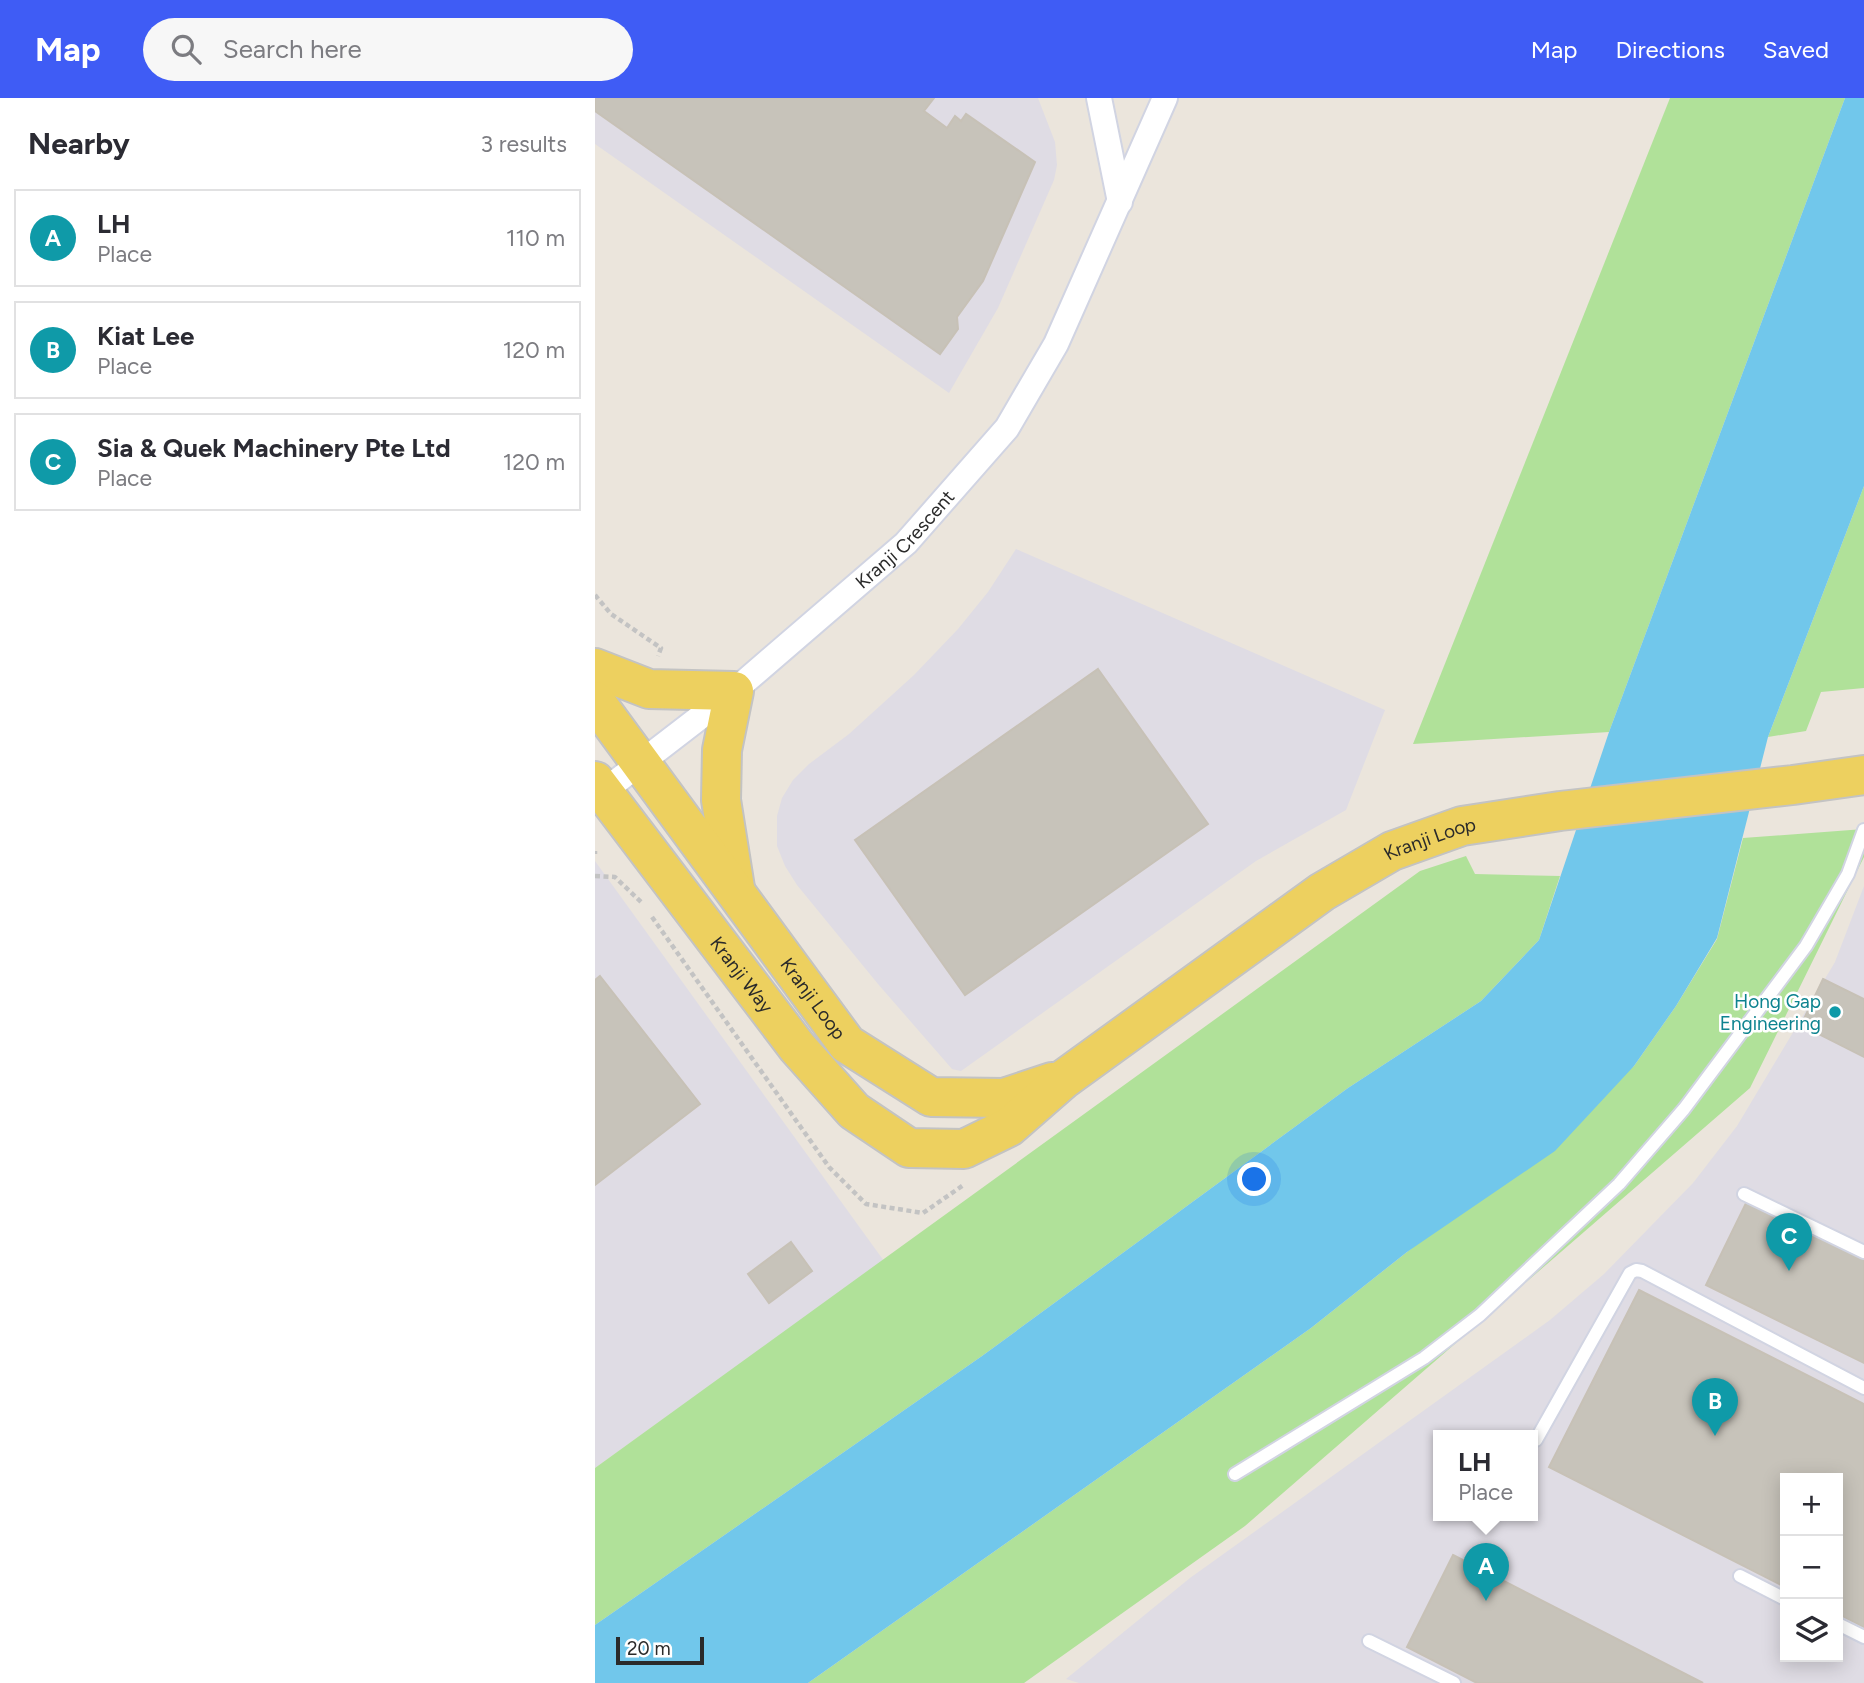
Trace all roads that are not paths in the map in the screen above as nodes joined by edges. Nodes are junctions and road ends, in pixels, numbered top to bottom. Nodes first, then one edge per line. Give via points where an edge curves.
1 (1099, 98) edge
2 (1165, 98) edge
3 (1120, 202) junction
4 (595, 668) edge
5 (734, 691) junction
6 (595, 701) edge
7 (640, 764) junction
8 (1864, 775) edge
9 (598, 790) edge
10 (1864, 830) edge
11 (735, 894) junction
12 (1064, 1079) junction
13 (909, 1148) joint
14 (1744, 1194) dead end
15 (1864, 1252) edge
16 (1864, 1388) edge
17 (1538, 1436) edge
18 (1235, 1474) dead end
19 (1739, 1576) dead end
20 (1780, 1596) edge
21 (1843, 1626) edge
22 (1864, 1637) edge
23 (1369, 1641) dead end
24 (1454, 1683) edge

1 - 3 street
2 - 3 street, Kranji Crescent
3 - 5 street, Kranji Crescent via 1055,344 1007,428 906,543
4 - 5 main road via 649,689
5 - 7 street, Kranji Crescent
5 - 11 main road via 722,750 721,800
6 - 7 main road
7 - 9 street, Kranji Crescent
7 - 11 main road, Kranji Loop
8 - 12 main road, Kranji Loop via 1560,811 1462,827 1392,851 1322,892
9 - 13 main road, Kranji Way via 797,1047 854,1111
10 - 18 lane via 1848,874 1806,946 1684,1109 1619,1184 1480,1315 1424,1358
11 - 12 main road, Kranji Loop via 847,1044 931,1097 1004,1098
12 - 13 main road, Kranji Loop via 1009,1127 964,1149
14 - 15 lane
16 - 17 lane via 1636,1270 1630,1273
19 - 20 lane
21 - 22 lane
23 - 24 lane

